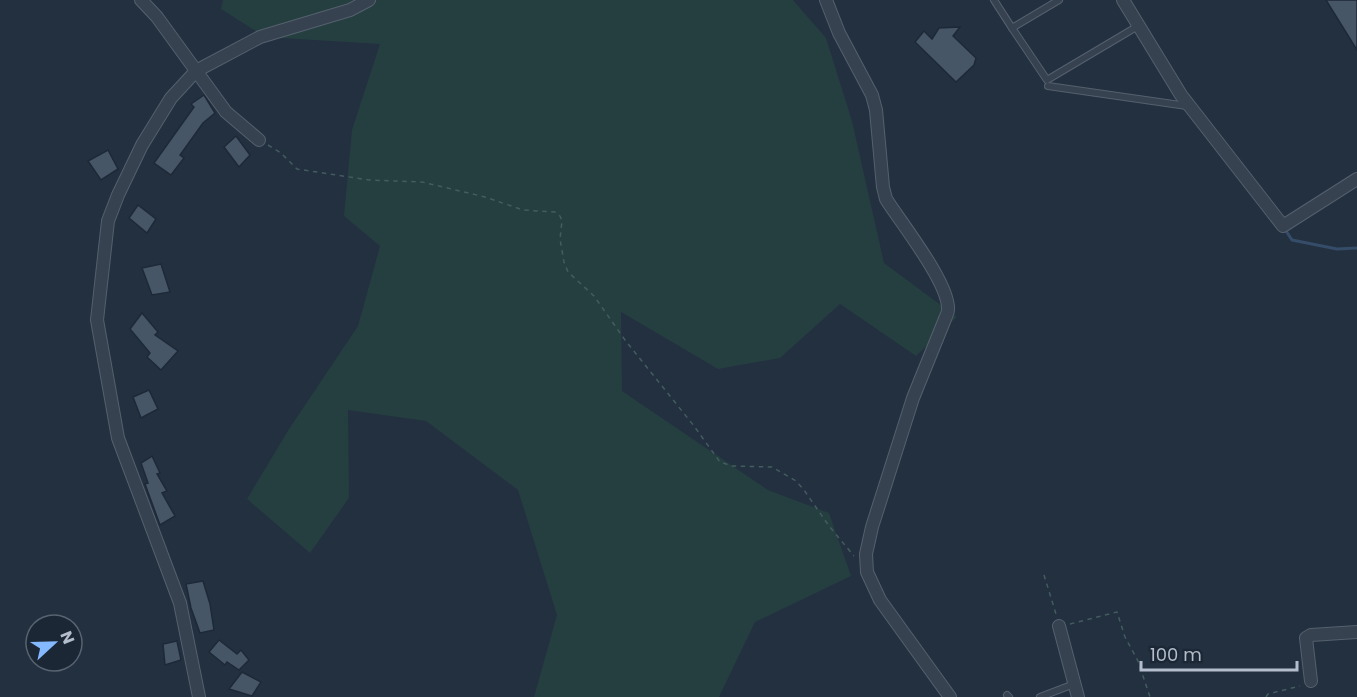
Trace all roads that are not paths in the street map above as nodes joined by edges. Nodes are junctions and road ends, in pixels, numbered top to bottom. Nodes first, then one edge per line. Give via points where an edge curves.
1 (141, 0) edge
2 (369, 0) edge
3 (826, 0) edge
4 (994, 0) edge
5 (1059, 0) edge
6 (1124, 0) edge
7 (1139, 26) junction
8 (1012, 28) junction
9 (196, 71) junction
10 (1048, 86) dead end
11 (1190, 107) junction
12 (259, 140) road end
13 (1357, 179) edge
14 (1059, 626) road end
15 (1357, 632) edge
16 (1311, 681) road end
17 (1074, 684) junction
18 (199, 697) edge
19 (950, 697) edge
20 (1040, 697) edge
21 (1078, 697) edge

1 - 9 street
2 - 9 street via 350,10 260,37
3 - 19 street via 872,95 886,199 938,278 946,297 948,309 913,398 866,554 867,572 880,600
4 - 8 lane
5 - 8 lane
6 - 7 street
7 - 8 lane via 1047,80
7 - 11 street
9 - 12 street via 226,112
9 - 18 street via 171,98 118,195 108,221 97,320 118,438 180,603
10 - 11 lane
11 - 13 street via 1282,226
14 - 17 street
15 - 16 street via 1306,638
17 - 20 lane
17 - 21 street

